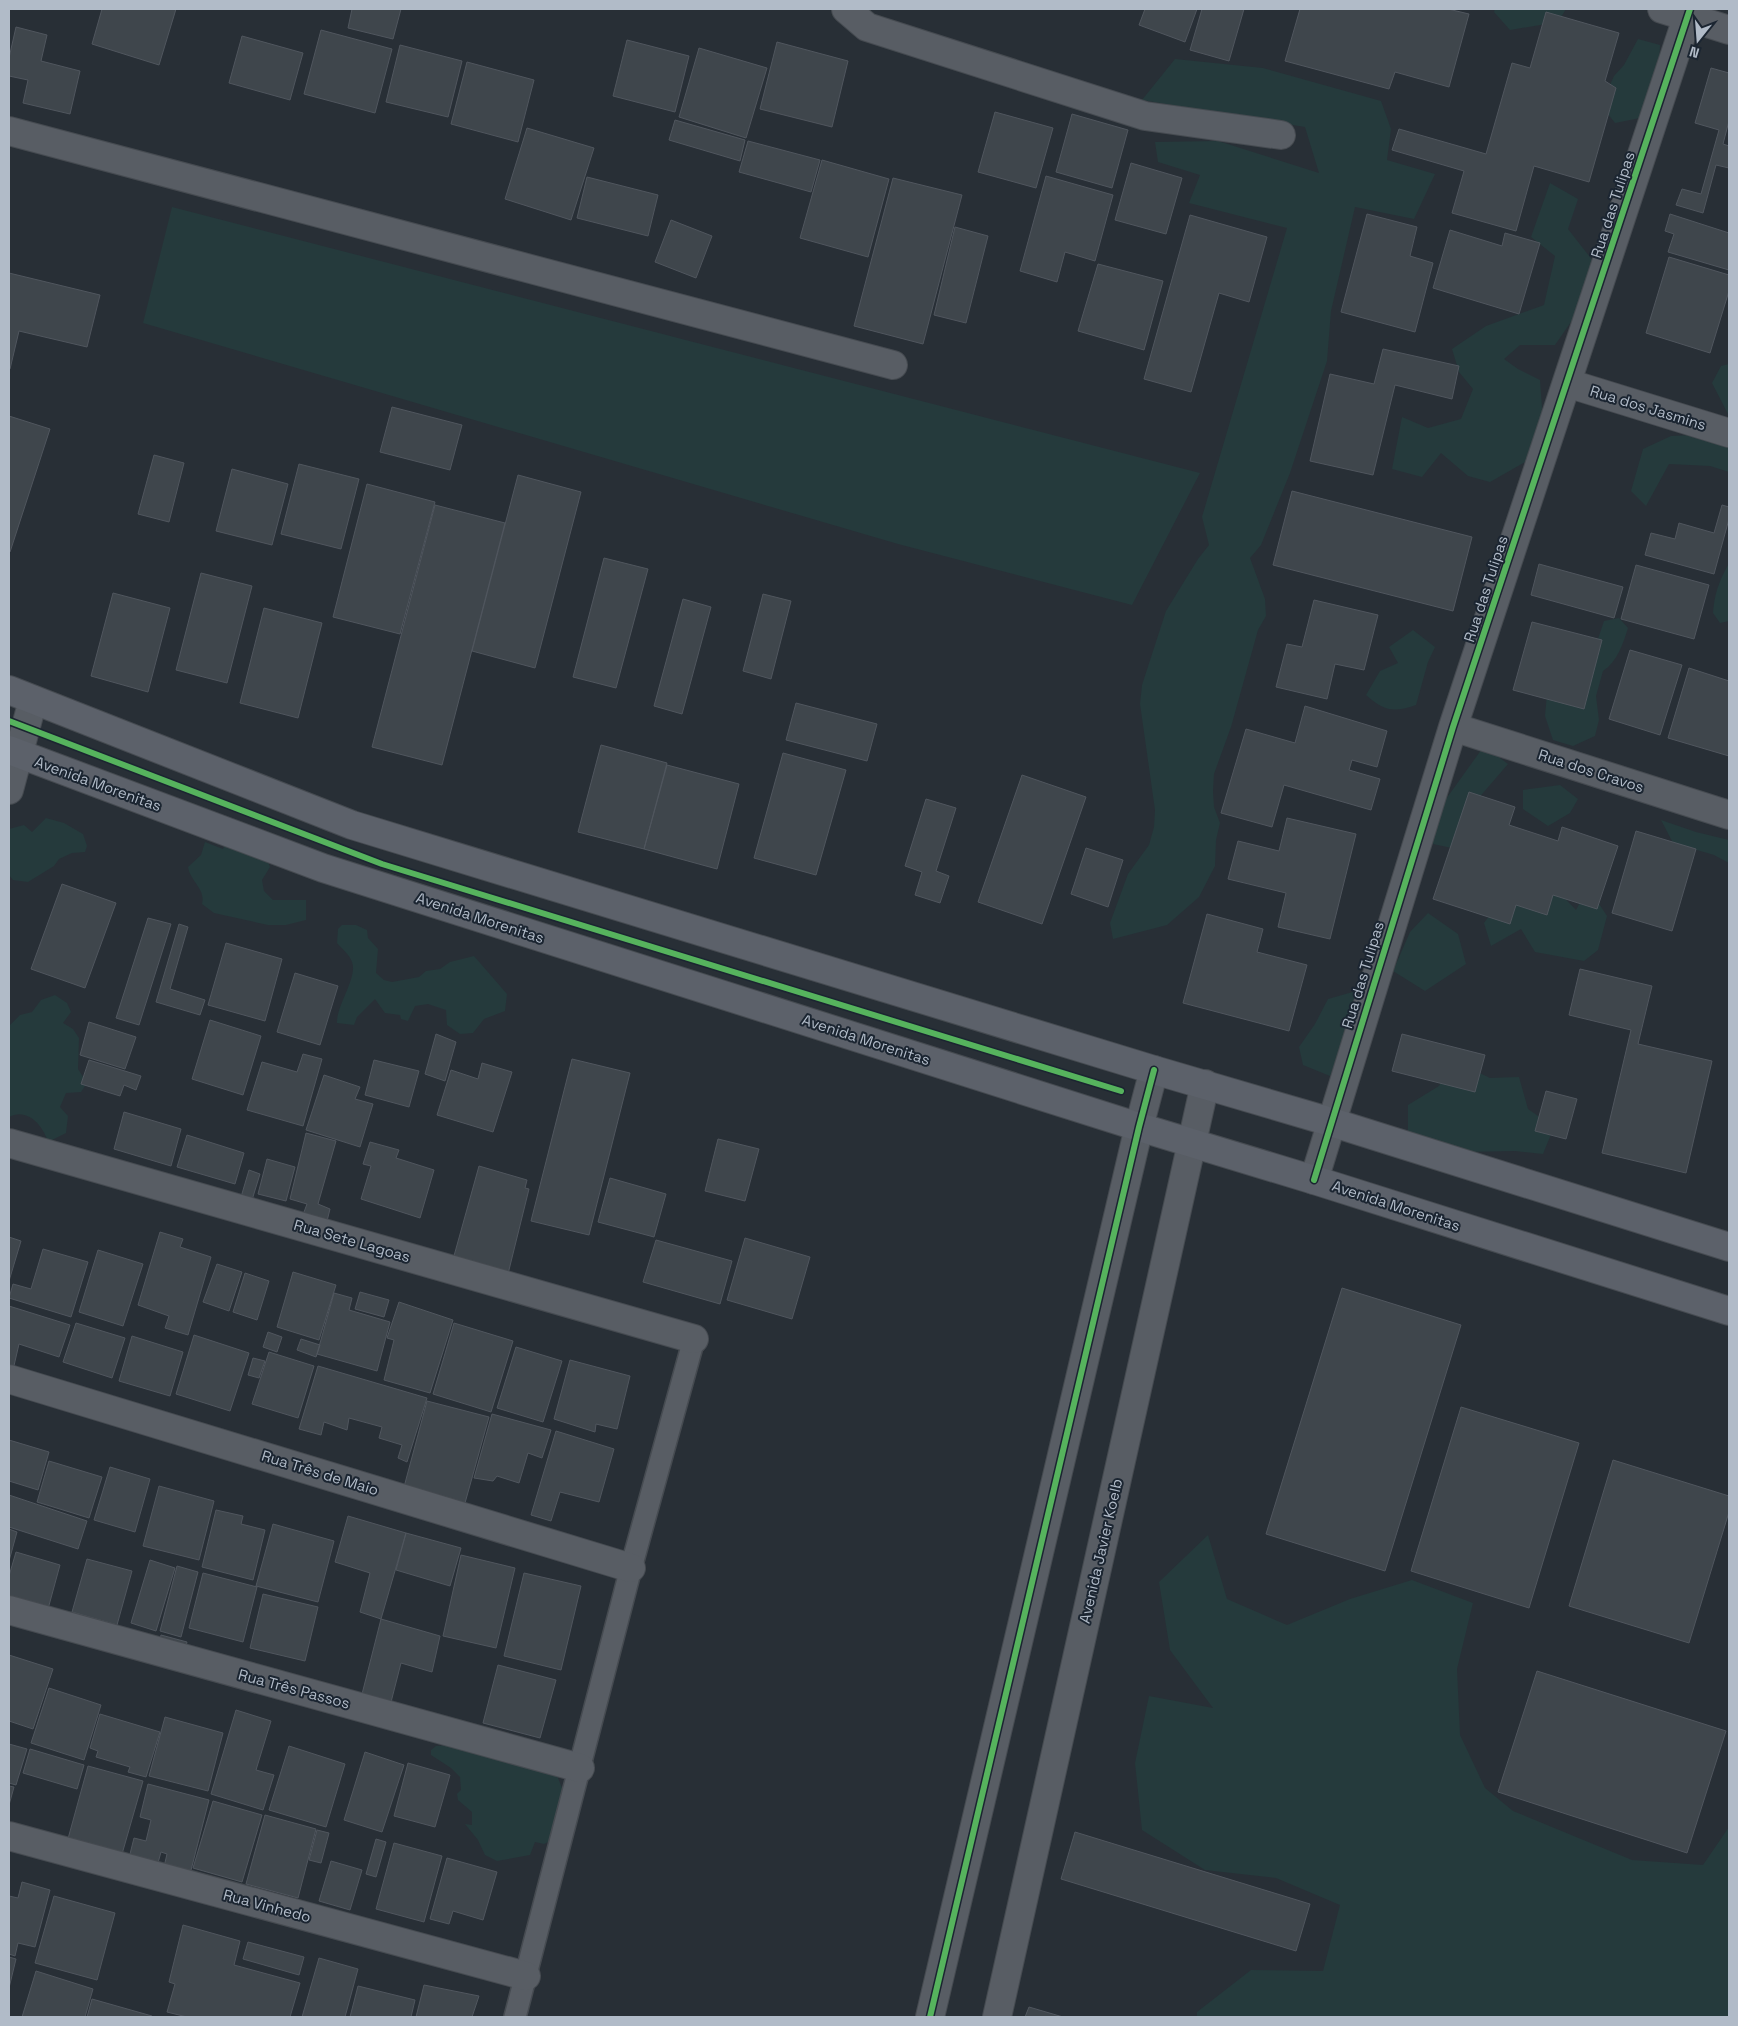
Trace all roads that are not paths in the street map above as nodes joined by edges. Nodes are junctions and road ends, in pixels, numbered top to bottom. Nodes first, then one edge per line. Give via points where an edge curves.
1 (846, 9) edge
2 (1662, 9) edge
3 (1689, 13) edge
4 (1729, 30) edge
5 (9, 131) edge
6 (1281, 136) dead end
7 (893, 365) dead end
8 (1567, 383) junction
9 (1729, 434) edge
10 (21, 695) edge
11 (1453, 727) junction
12 (13, 752) edge
13 (9, 790) edge
14 (1729, 815) edge
15 (1154, 1070) junction
16 (1205, 1084) junction
17 (1331, 1122) junction
18 (1139, 1127) junction
19 (9, 1143) edge
20 (1192, 1144) junction
21 (1314, 1180) junction
22 (1729, 1247) edge
23 (1729, 1311) edge
24 (694, 1339) joint
25 (9, 1379) edge
26 (631, 1568) junction
27 (9, 1610) edge
28 (580, 1768) junction
29 (9, 1836) edge
30 (526, 1976) junction
31 (515, 2017) edge
32 (930, 2017) edge
33 (998, 2017) edge

1 - 6 street via 867,27 1144,116
2 - 3 street
3 - 4 street
3 - 8 street, Rua das Tulipas
5 - 7 street
8 - 9 street, Rua dos Jasmins
8 - 11 street, Rua das Tulipas
10 - 12 street
10 - 15 main road via 352,825
11 - 14 street, Rua dos Cravos
11 - 17 street, Rua das Tulipas
12 - 13 street
12 - 18 main road, Avenida Morenitas via 323,868
15 - 16 main road
15 - 18 street
16 - 17 main road
16 - 20 street, Avenida Javier Koelb
17 - 21 street, Rua das Tulipas
17 - 22 main road
18 - 20 main road, Avenida Morenitas
18 - 32 street
19 - 24 street, Rua Sete Lagoas
20 - 21 main road, Avenida Morenitas
20 - 33 street, Avenida Javier Koelb
21 - 23 main road, Avenida Morenitas
24 - 26 lane
25 - 26 street, Rua Três de Maio
26 - 28 lane
27 - 28 street, Rua Três Passos
28 - 30 lane
29 - 30 street, Rua Vinhedo
30 - 31 lane

